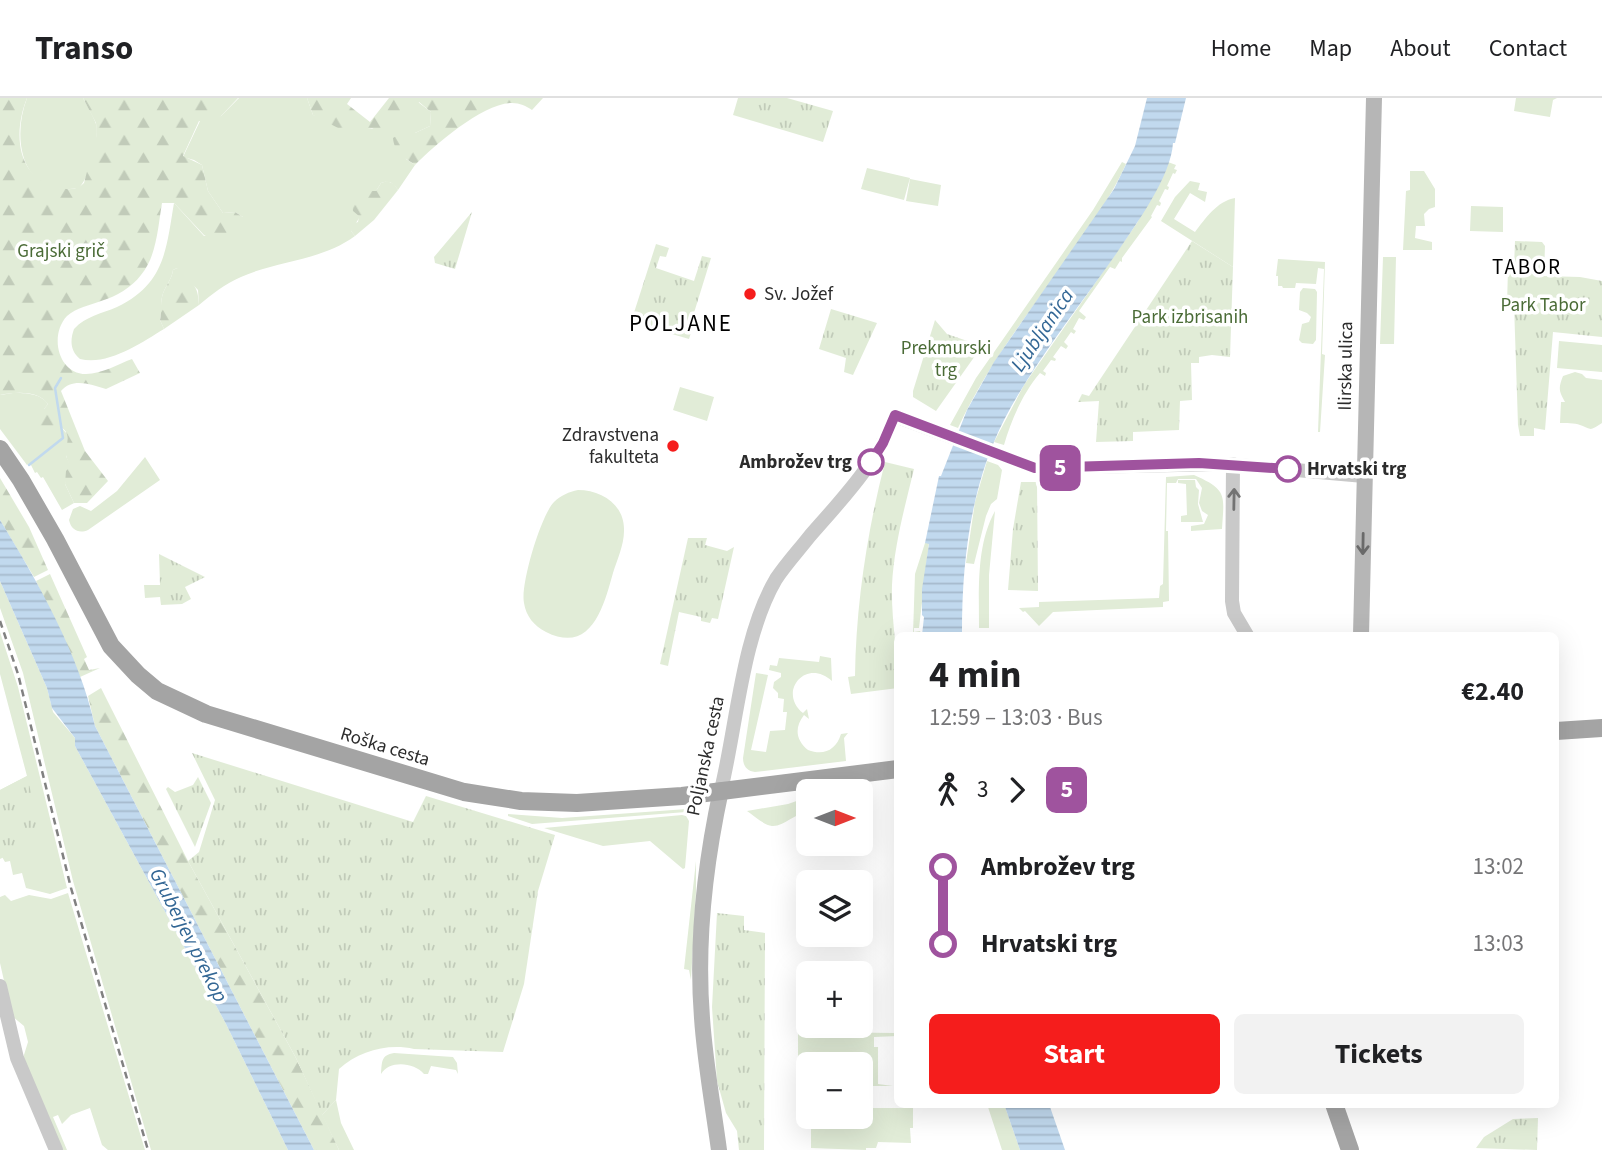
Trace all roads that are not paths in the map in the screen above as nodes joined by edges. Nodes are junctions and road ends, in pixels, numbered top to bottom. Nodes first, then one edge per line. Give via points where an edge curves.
1 (1374, 98) edge
2 (0, 449) edge
3 (1233, 464) junction
4 (1364, 476) junction
5 (1245, 632) edge
6 (1361, 632) edge
7 (1602, 728) edge
8 (1559, 731) edge
9 (894, 769) edge
10 (721, 790) junction
11 (0, 986) edge
12 (1335, 1108) edge
13 (56, 1150) edge
14 (719, 1150) edge
15 (1350, 1150) edge

1 - 4 main road, Ilirska ulica
2 - 10 main road, Roška cesta via 55,539 111,646 138,675 168,697 223,719 476,795 577,803
3 - 4 street
5 -> 3 street via 1232,601
3 - 10 street, Poljanska cesta via 1028,466 895,415 872,461 789,561 768,595 750,649
4 -> 6 main road, Ilirska ulica
7 - 8 main road
9 - 10 main road, Roška cesta
10 - 14 main road, Poljanska cesta via 705,893 701,974 707,1074
11 - 13 street via 17,1058
12 - 15 main road

